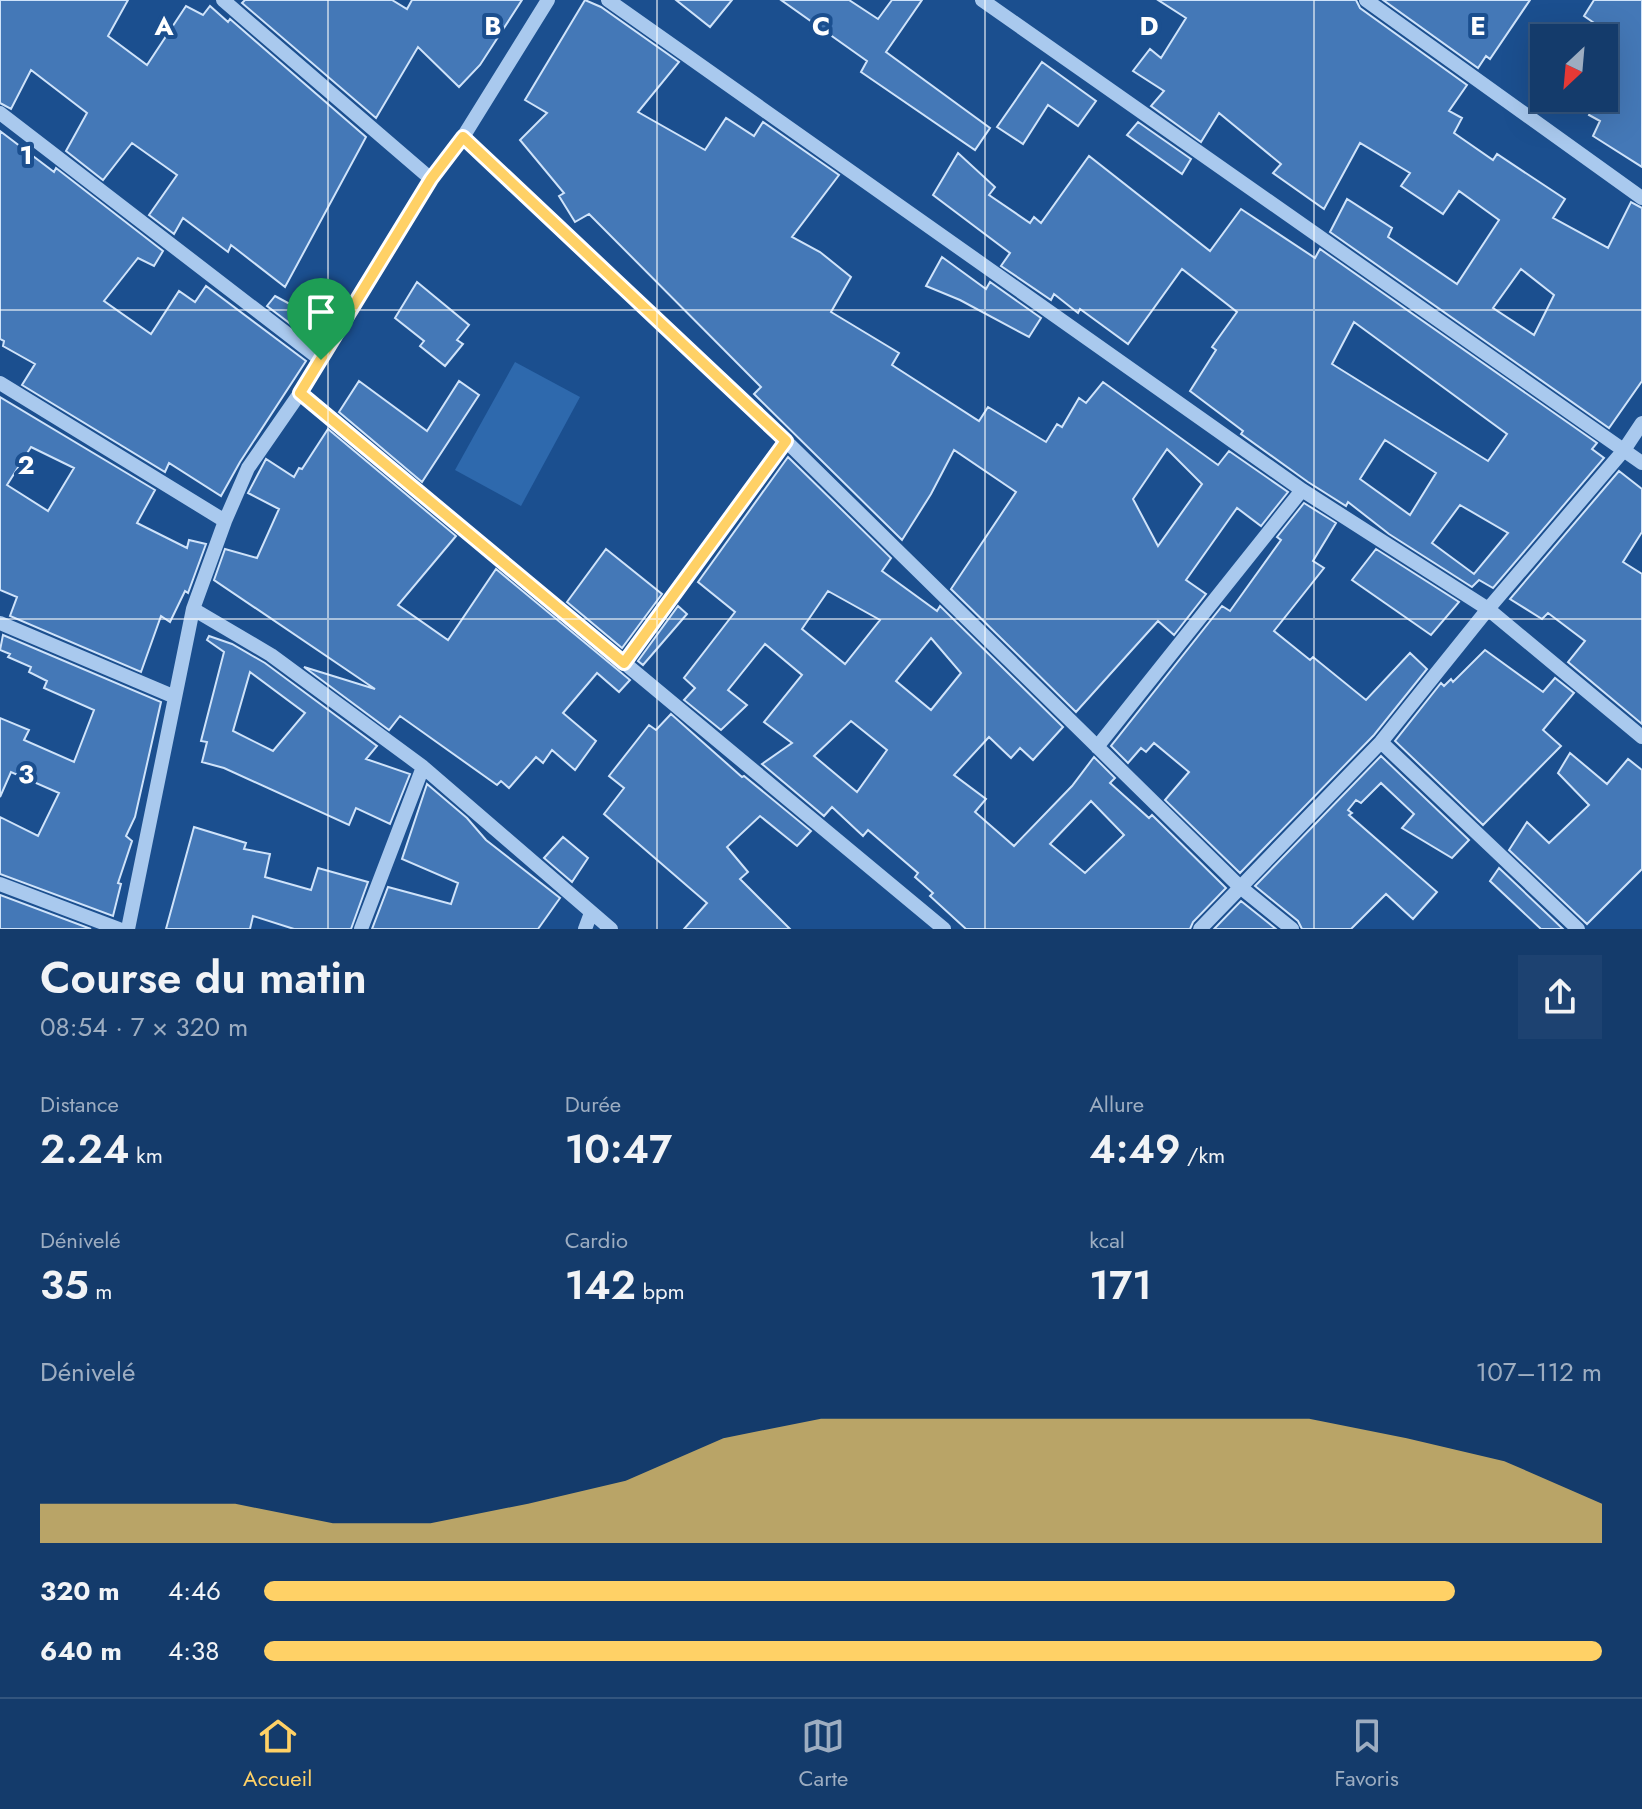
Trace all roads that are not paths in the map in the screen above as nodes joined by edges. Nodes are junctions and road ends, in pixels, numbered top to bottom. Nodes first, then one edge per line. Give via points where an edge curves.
1 (223, 0) edge
2 (548, 0) edge
3 (608, 0) edge
4 (982, 0) edge
5 (1366, 0) edge
6 (0, 113) edge
7 (463, 137) junction
8 (431, 179) junction
9 (1642, 198) edge
10 (321, 360) junction
11 (0, 383) edge
12 (300, 393) junction
13 (1642, 423) edge
14 (786, 441) junction
15 (1624, 450) junction
16 (1642, 463) edge
17 (1302, 490) junction
18 (225, 521) junction
19 (193, 609) junction
20 (1488, 609) junction
21 (0, 623) edge
22 (624, 663) junction
23 (175, 697) junction
24 (1642, 737) edge
25 (1381, 742) junction
26 (1097, 747) junction
27 (423, 767) junction
28 (0, 884) edge
29 (1239, 886) junction
30 (591, 913) junction
31 (119, 929) edge
32 (128, 929) edge
33 (361, 929) edge
34 (585, 929) edge
35 (611, 929) edge
36 (944, 929) edge
37 (1200, 929) edge
38 (1292, 929) edge
39 (1578, 929) edge

1 - 8 street
2 - 7 street
3 - 17 street
4 - 15 street
5 - 9 street
6 - 10 street
7 - 8 street
7 - 14 street
8 - 10 street
10 - 12 street
11 - 18 street
12 - 18 street via 248,468
12 - 22 street
13 - 15 street
14 - 22 street
14 - 26 street
15 - 16 street
15 - 20 street
17 - 20 street
17 - 26 street
18 - 19 street
19 - 23 street
19 - 27 street via 271,655
20 - 24 street
20 - 25 street
21 - 23 street
22 - 36 street
23 - 32 street
25 - 29 street
25 - 39 street
26 - 29 street
27 - 30 street
27 - 33 street
28 - 31 street
29 - 37 street
29 - 38 street
30 - 34 street
30 - 35 street

